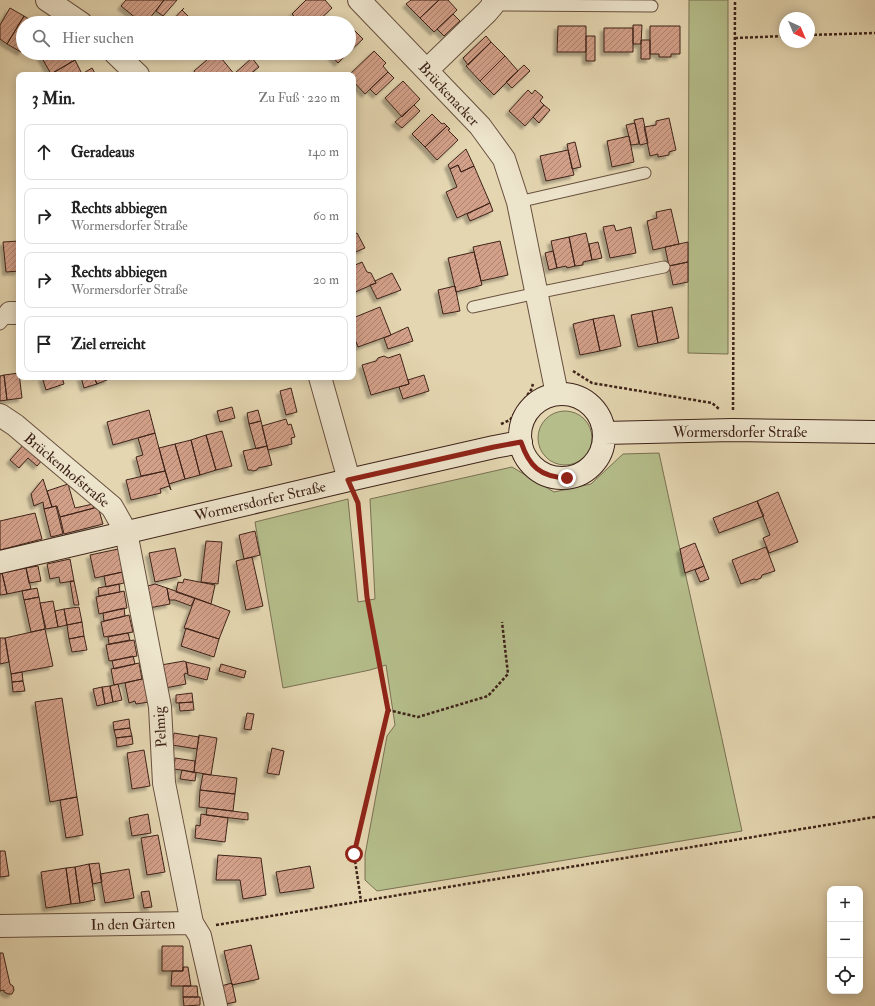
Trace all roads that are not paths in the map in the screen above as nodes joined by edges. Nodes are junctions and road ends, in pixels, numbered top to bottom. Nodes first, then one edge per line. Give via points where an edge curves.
1 (47, 0) edge
2 (359, 0) edge
3 (493, 3) edge
4 (652, 6) dead end
5 (71, 16) edge
6 (122, 60) edge
7 (428, 70) junction
8 (135, 72) edge
9 (645, 173) dead end
10 (518, 202) junction
11 (664, 267) dead end
12 (537, 293) junction
13 (473, 307) dead end
14 (321, 380) edge
15 (558, 394) junction
16 (0, 415) edge
17 (875, 432) edge
18 (604, 433) junction
19 (521, 442) junction
20 (348, 480) junction
21 (126, 532) junction
22 (0, 562) edge
23 (192, 923) junction
24 (0, 926) edge
25 (216, 1006) edge

1 - 5 street
2 - 7 street, Brückenacker
3 - 4 lane
3 - 7 street
6 - 8 street
7 - 10 street, Brückenacker via 480,126 504,159
9 - 10 lane
10 - 12 street, Brückenacker
11 - 12 lane
12 - 13 lane
12 - 15 street, Brückenacker
14 - 20 street
15 - 18 street via 578,396 590,404 600,416
15 - 19 street via 540,400 526,414 521,429
16 - 21 street, Brückenhofstraße via 112,507
17 - 18 street, Wormersdorfer Straße via 733,425
18 - 19 street via 598,458 586,470 567,478 556,478 542,473 529,462
19 - 20 street, Wormersdorfer Straße
20 - 21 street, Wormersdorfer Straße
21 - 22 street, Wormersdorfer Straße
21 - 23 street, Pelmig via 160,708 164,783
23 - 24 street, In den Gärten
23 - 25 street, Pelmig via 200,936

